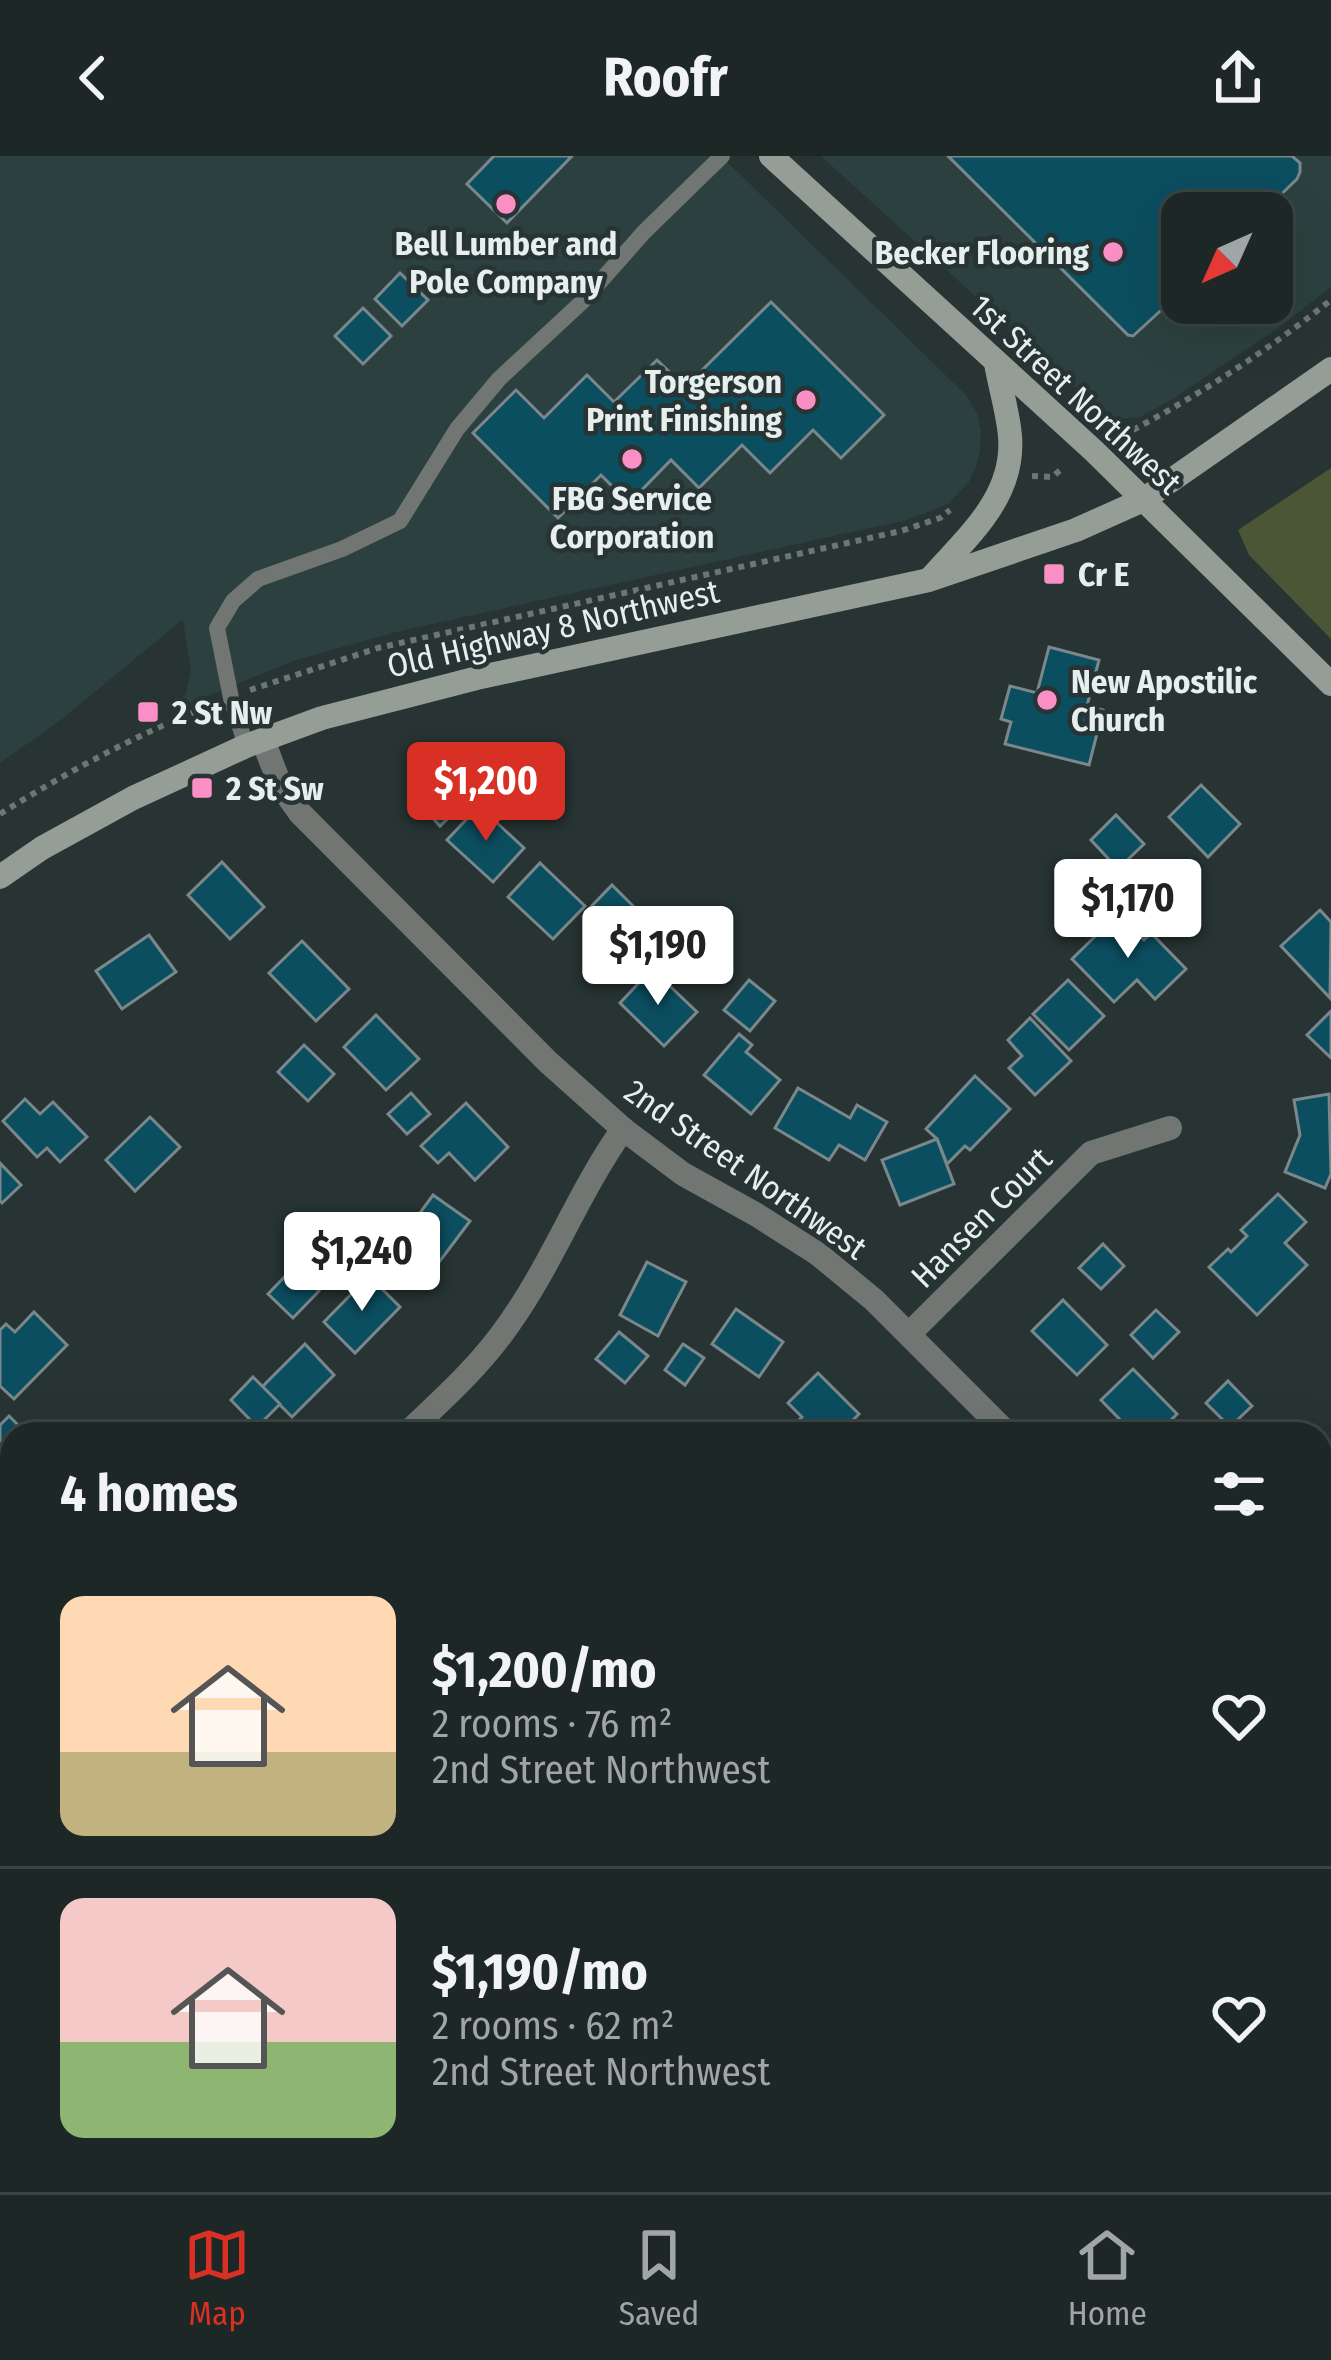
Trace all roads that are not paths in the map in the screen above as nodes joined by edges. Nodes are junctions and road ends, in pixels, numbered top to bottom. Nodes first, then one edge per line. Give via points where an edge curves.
1 (722, 156) edge
2 (772, 156) edge
3 (996, 363) junction
4 (1331, 369) edge
5 (1143, 500) junction
6 (928, 580) junction
7 (1331, 684) edge
8 (255, 743) junction
9 (0, 877) edge
10 (1170, 1128) dead end
11 (622, 1129) junction
12 (909, 1334) junction
13 (419, 1422) edge
14 (997, 1422) edge

1 - 8 lane via 499,379 400,521 258,579 233,601 217,628 231,698
2 - 3 street, 1st Street Northwest
3 - 5 street, 1st Street Northwest
3 - 6 street via 1009,471 994,507
4 - 5 street, Old Highway 8 Northwest
5 - 6 street, Old Highway 8 Northwest
5 - 7 street, 1st Street Northwest
6 - 8 street, Old Highway 8 Northwest via 481,676
8 - 9 street, Old Highway 8 Northwest via 133,798
8 - 11 street, 2nd Street Northwest via 300,813
10 - 12 street, Hansen Court via 1091,1154
11 - 12 street, 2nd Street Northwest via 818,1254
11 - 13 street via 510,1323
12 - 14 street, 2nd Street Northwest

